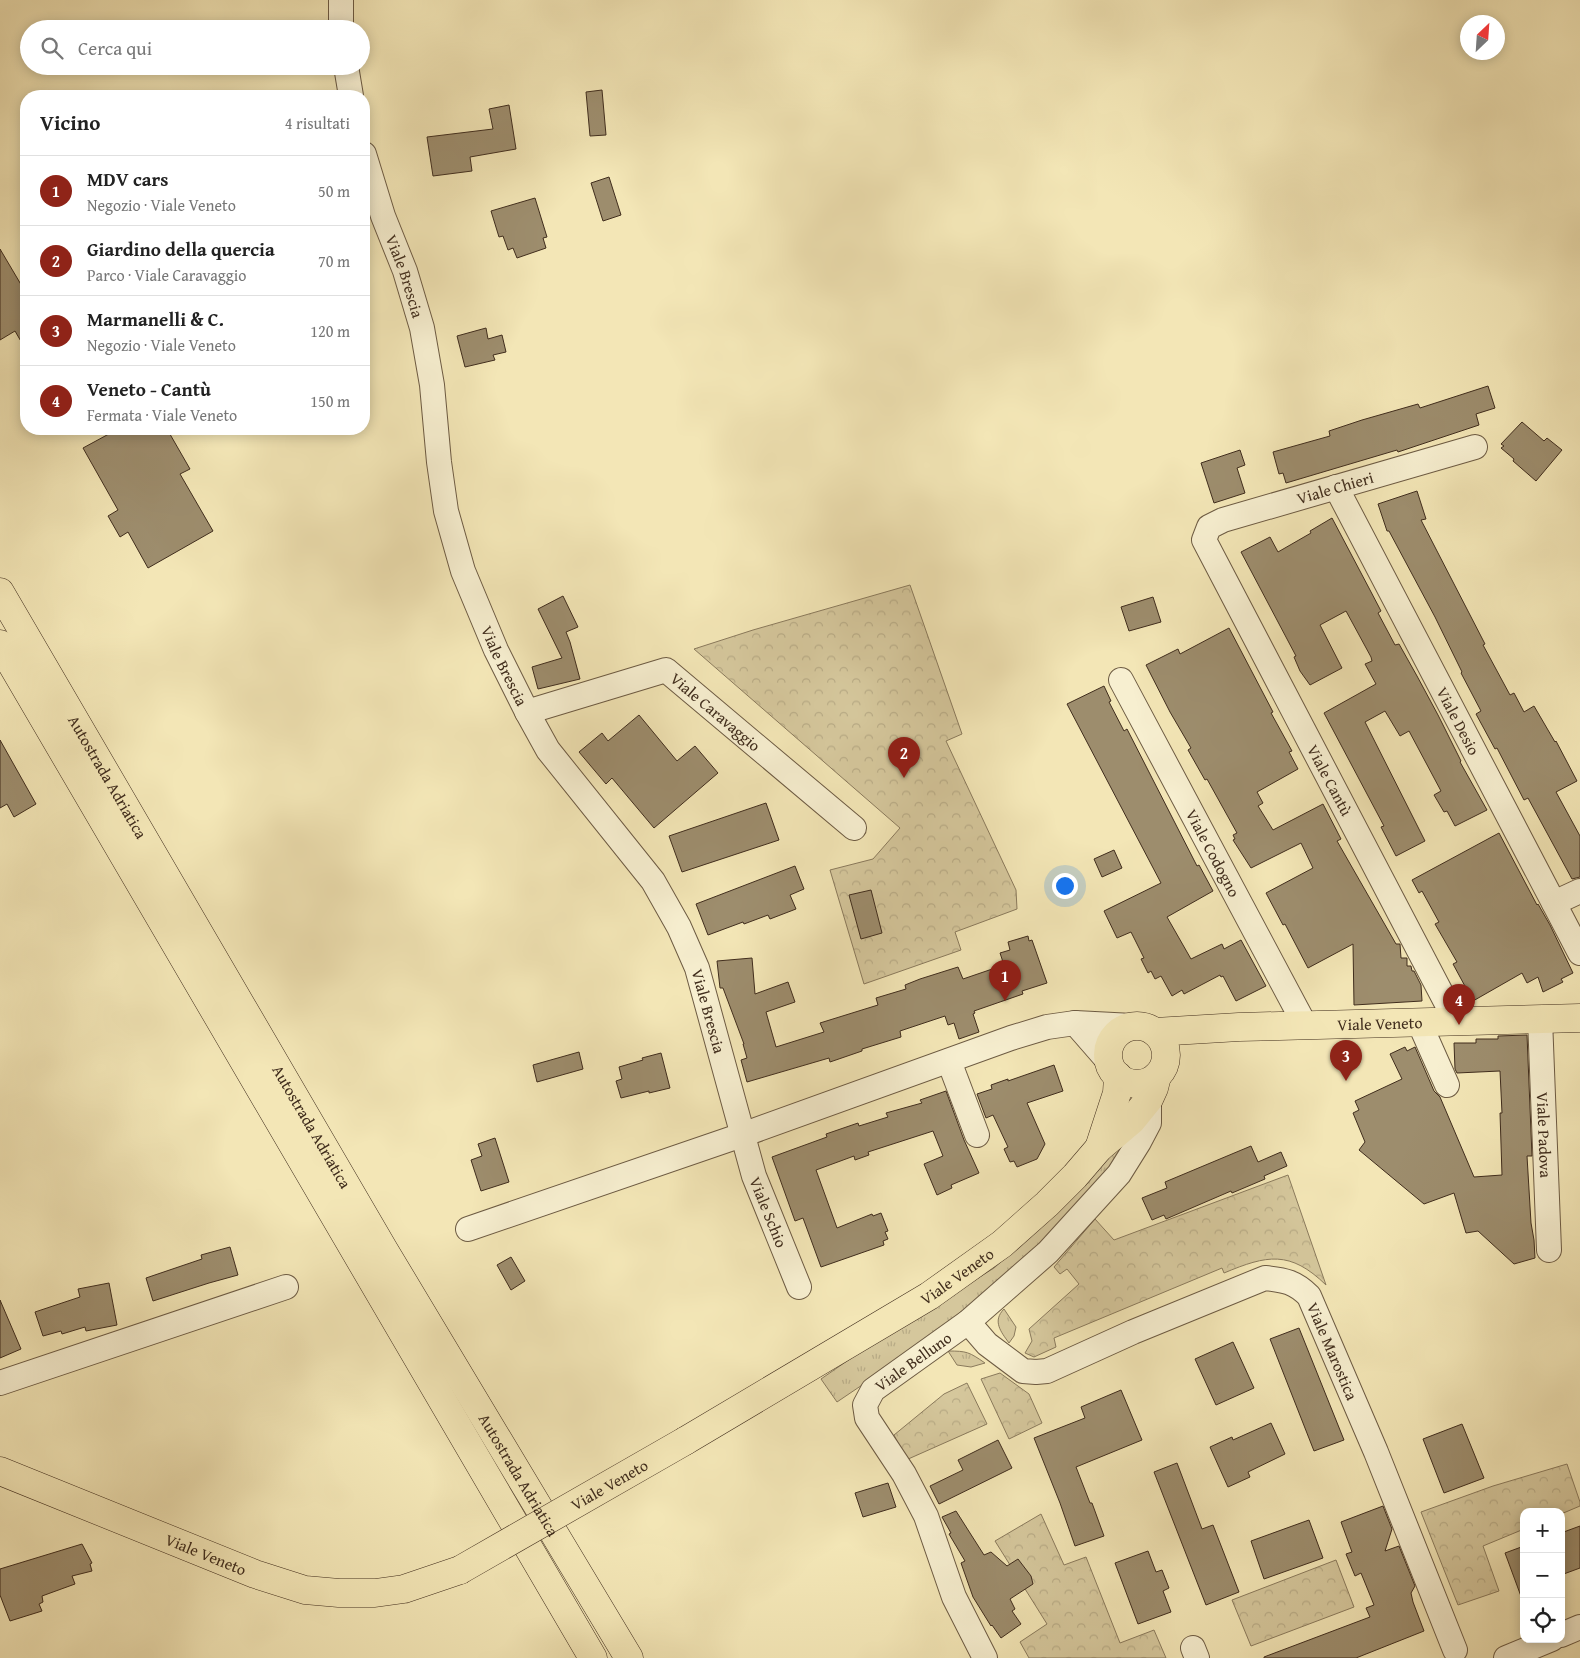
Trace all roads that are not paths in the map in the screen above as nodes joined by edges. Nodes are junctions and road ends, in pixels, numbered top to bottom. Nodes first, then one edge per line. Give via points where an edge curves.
1 (341, 0) edge
2 (341, 20) edge
3 (348, 75) edge
4 (350, 90) edge
5 (370, 174) edge
6 (1475, 447) dead end
7 (1336, 487) junction
8 (1204, 540) joint
9 (0, 592) edge
10 (0, 644) edge
11 (1121, 680) dead end
12 (527, 712) junction
13 (854, 828) dead end
14 (1580, 891) edge
15 (1554, 904) junction
16 (1580, 953) edge
17 (1580, 1018) edge
18 (1540, 1019) junction
19 (1453, 1021) junction
20 (1420, 1022) junction
21 (1075, 1023) junction
22 (1305, 1025) junction
23 (1239, 1027) junction
24 (1144, 1029) junction
25 (949, 1060) junction
26 (1114, 1077) junction
27 (1156, 1081) junction
28 (1447, 1085) dead end
29 (1136, 1131) junction
30 (742, 1135) junction
31 (976, 1135) dead end
32 (1099, 1148) junction
33 (468, 1228) dead end
34 (1549, 1250) dead end
35 (286, 1287) dead end
36 (799, 1288) dead end
37 (968, 1322) junction
38 (0, 1383) edge
39 (0, 1472) edge
40 (1580, 1627) edge
41 (1565, 1633) edge
42 (1542, 1643) edge
43 (1459, 1655) edge
44 (593, 1658) edge
45 (629, 1658) edge
46 (985, 1658) edge
47 (1506, 1658) edge

1 - 2 street
3 - 4 street
5 - 12 street, Viale Brescia via 422,328 432,385 446,511 463,571 496,650
6 - 7 street, Viale Chieri
7 - 8 street, Viale Chieri via 1223,520 1209,527
7 - 15 street, Viale Desio
8 - 19 street, Viale Cantù
9 - 45 main road, Autostrada Adriatica via 384,1250
10 - 44 main road, Autostrada Adriatica
11 - 22 street, Viale Codogno
12 - 13 street, Viale Caravaggio via 666,670
12 - 30 street, Viale Brescia via 548,750 654,881 679,927 697,968
14 - 15 street
15 - 16 street, Viale Desio
17 - 18 main road, Viale Veneto
18 - 19 main road, Viale Veneto
18 - 34 street, Viale Padova
19 - 20 main road, Viale Veneto
20 - 22 main road, Viale Veneto
20 - 28 street
21 - 24 street, Viale Veneto
21 - 25 street, Viale Veneto via 1047,1027
21 - 26 street
22 - 23 main road, Viale Veneto
23 - 24 main road, Viale Veneto
23 - 27 main road, Viale Veneto via 1188,1048
24 - 26 main road via 1123,1029 1116,1035 1108,1052
24 - 27 main road via 1160,1037 1166,1049
25 - 30 street, Viale Veneto
25 - 31 street
26 - 27 main road via 1133,1083
26 - 29 main road
26 - 32 main road, Viale Veneto
27 - 29 main road, Viale Veneto
29 - 32 main road, Viale Veneto
29 - 37 street, Viale Belluno via 1119,1174 1048,1252
30 - 33 street, Viale Veneto
30 - 36 street, Viale Schio via 754,1176
32 - 39 main road, Viale Veneto, bridge via 1047,1204 1002,1244 929,1296 686,1441 460,1570 404,1589 375,1593 305,1590 255,1574
35 - 38 street
37 - 43 street, Viale Marostica via 987,1344 1023,1371 1047,1371 1265,1278 1298,1286 1309,1296
37 - 46 street, Viale Belluno via 873,1390 866,1405 866,1418 904,1474 926,1516 954,1598
40 - 41 street
42 - 47 street

